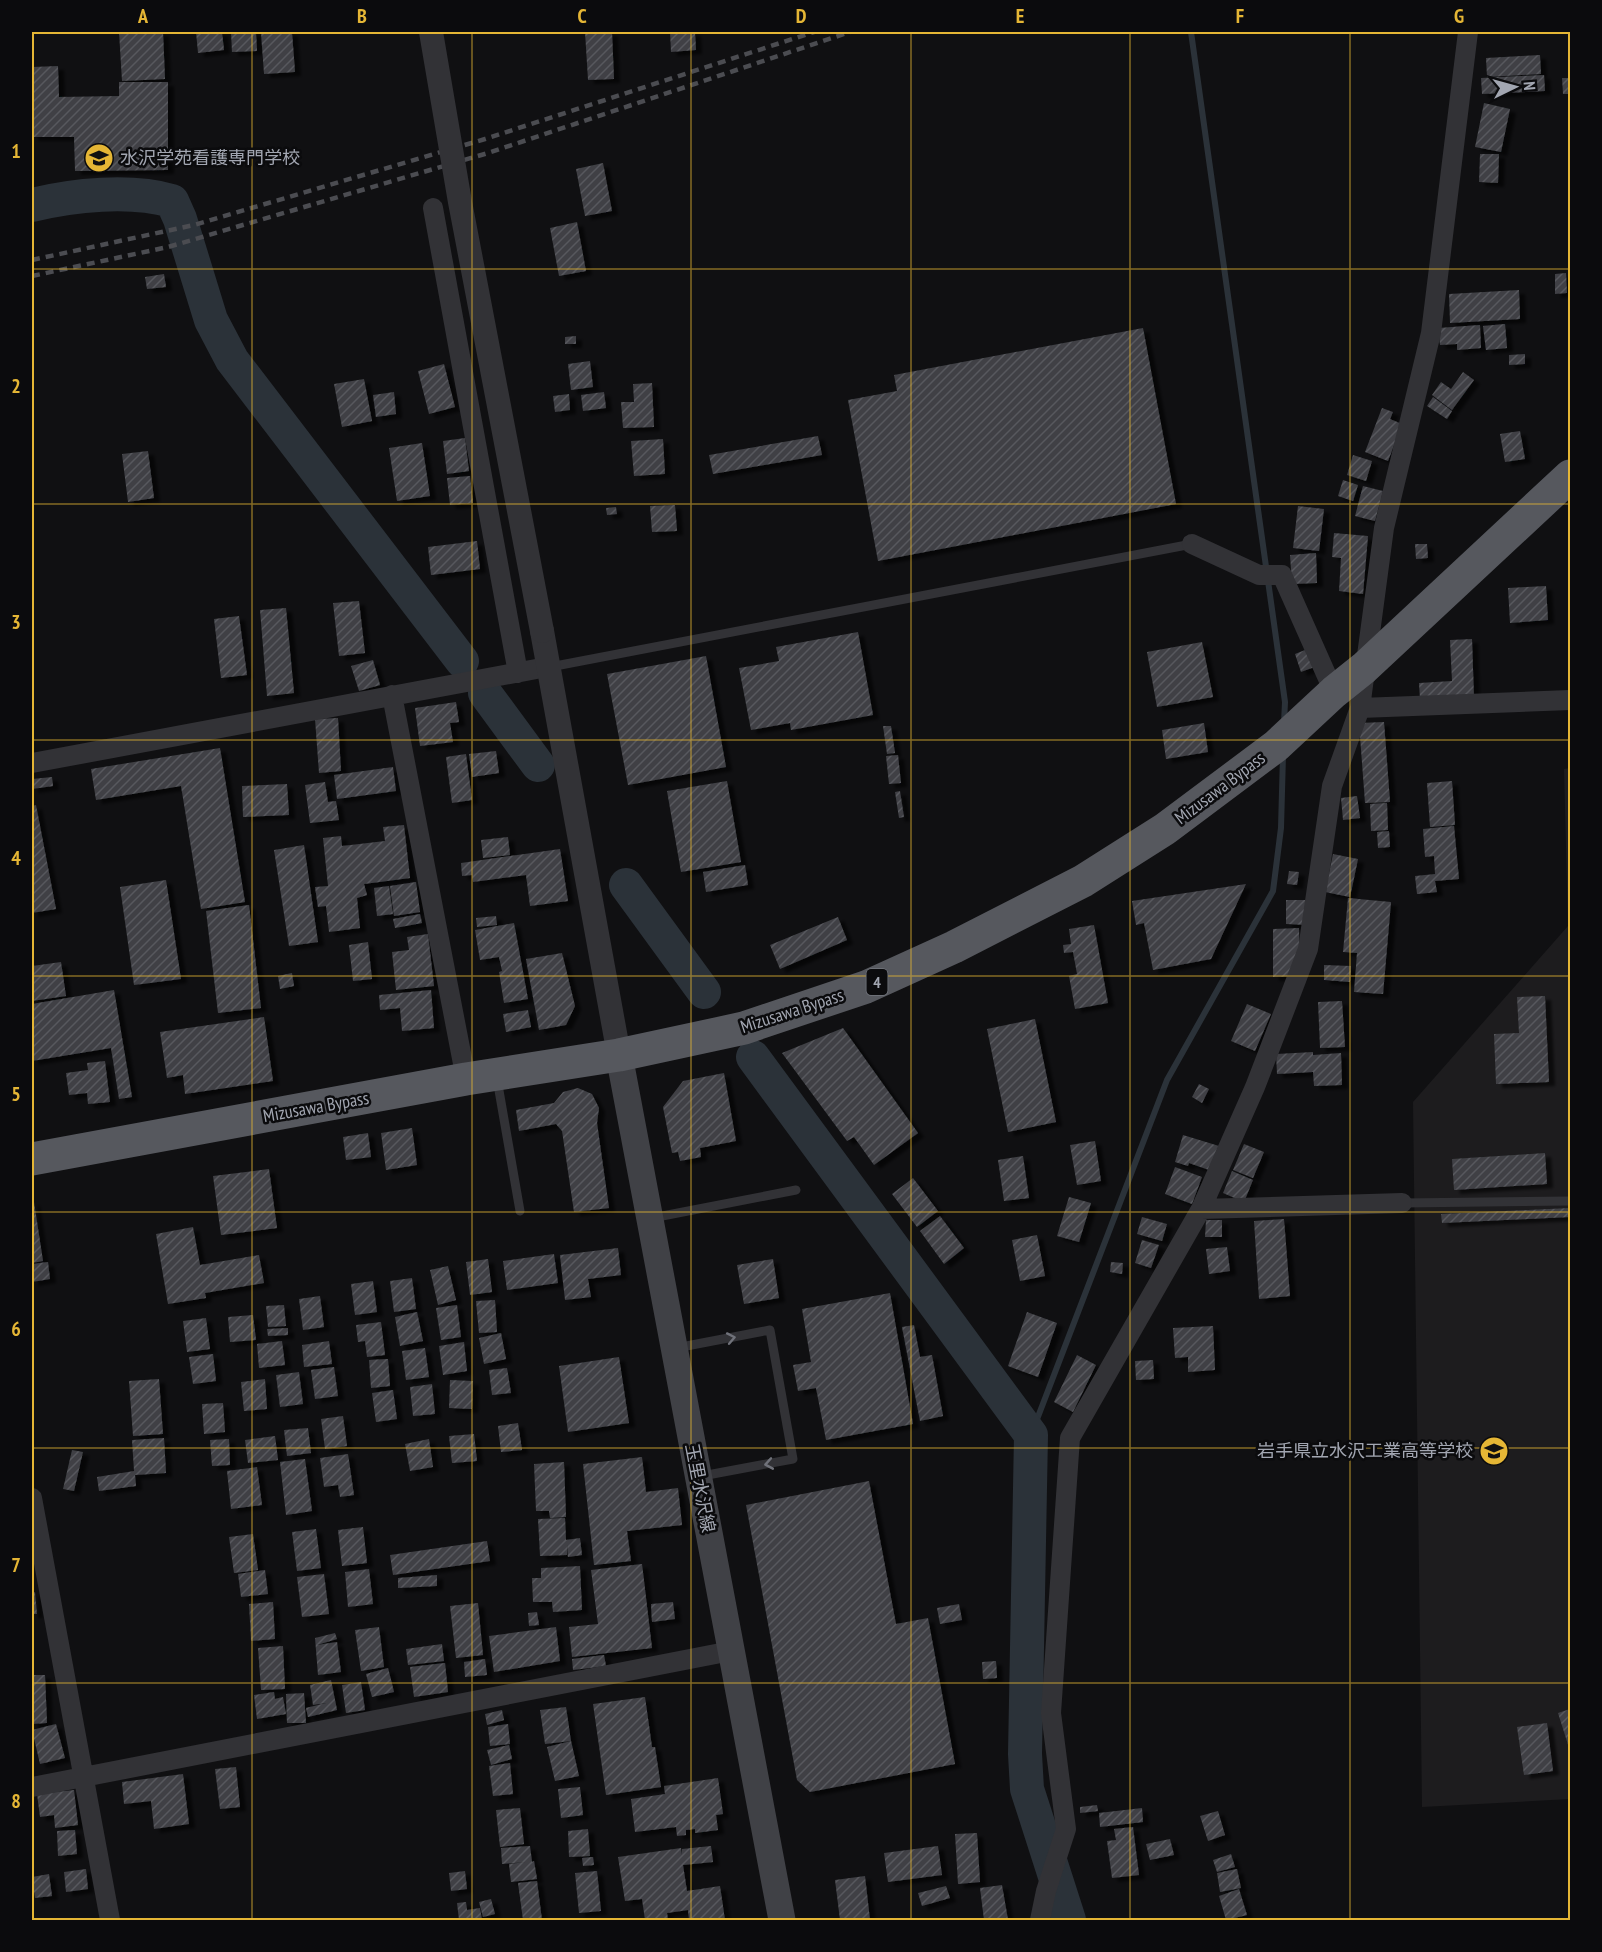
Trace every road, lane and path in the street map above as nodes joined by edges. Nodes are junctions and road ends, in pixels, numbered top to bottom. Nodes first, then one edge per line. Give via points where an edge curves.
1 (431, 32) edge
2 (1468, 32) edge
3 (433, 208) dead end
4 (1570, 476) edge
5 (1192, 543) joint
6 (547, 667) junction
7 (1364, 668) junction
8 (518, 673) junction
9 (392, 695) junction
10 (1347, 700) junction
11 (1570, 700) edge
12 (32, 764) edge
13 (619, 1055) junction
14 (481, 1076) junction
15 (32, 1159) edge
16 (796, 1190) dead end
17 (1570, 1201) edge
18 (1402, 1203) joint
19 (1201, 1209) junction
20 (520, 1211) dead end
21 (649, 1218) junction
22 (674, 1349) junction
23 (698, 1477) junction
24 (32, 1498) edge
25 (730, 1651) junction
26 (84, 1777) junction
27 (32, 1787) edge
28 (110, 1920) edge
29 (782, 1920) edge
30 (1040, 1920) edge

1 - 6 street, bridge
2 - 7 street via 1431,333 1384,528
3 - 8 street
4 - 7 highway, Mizusawa Bypass / 4
5 - 6 lane
5 - 10 street via 1259,574 1282,575
6 - 8 street
6 - 13 street
7 - 10 highway, Mizusawa Bypass / 4
8 - 9 street
9 - 12 street
9 - 14 street
10 - 11 street
10 - 13 highway, Mizusawa Bypass / 4 via 1276,746 1165,829 1083,881 1000,924 866,987 744,1028
10 - 19 street via 1308,950 1255,1087
13 - 14 highway, Mizusawa Bypass / 4
13 - 21 main road, 玉里水沢線
14 - 15 highway, Mizusawa Bypass / 4
14 - 20 lane
16 - 21 lane
17 - 18 lane
18 - 19 street
19 - 30 street via 1070,1438 1051,1713 1066,1829
21 - 22 main road, 玉里水沢線
22 - 23 main road, 玉里水沢線
22 -> 23 lane via 770,1330 793,1460
23 - 25 main road, 玉里水沢線
24 - 26 street
25 - 26 street
25 - 29 main road, 玉里水沢線
26 - 27 street
26 - 28 street

